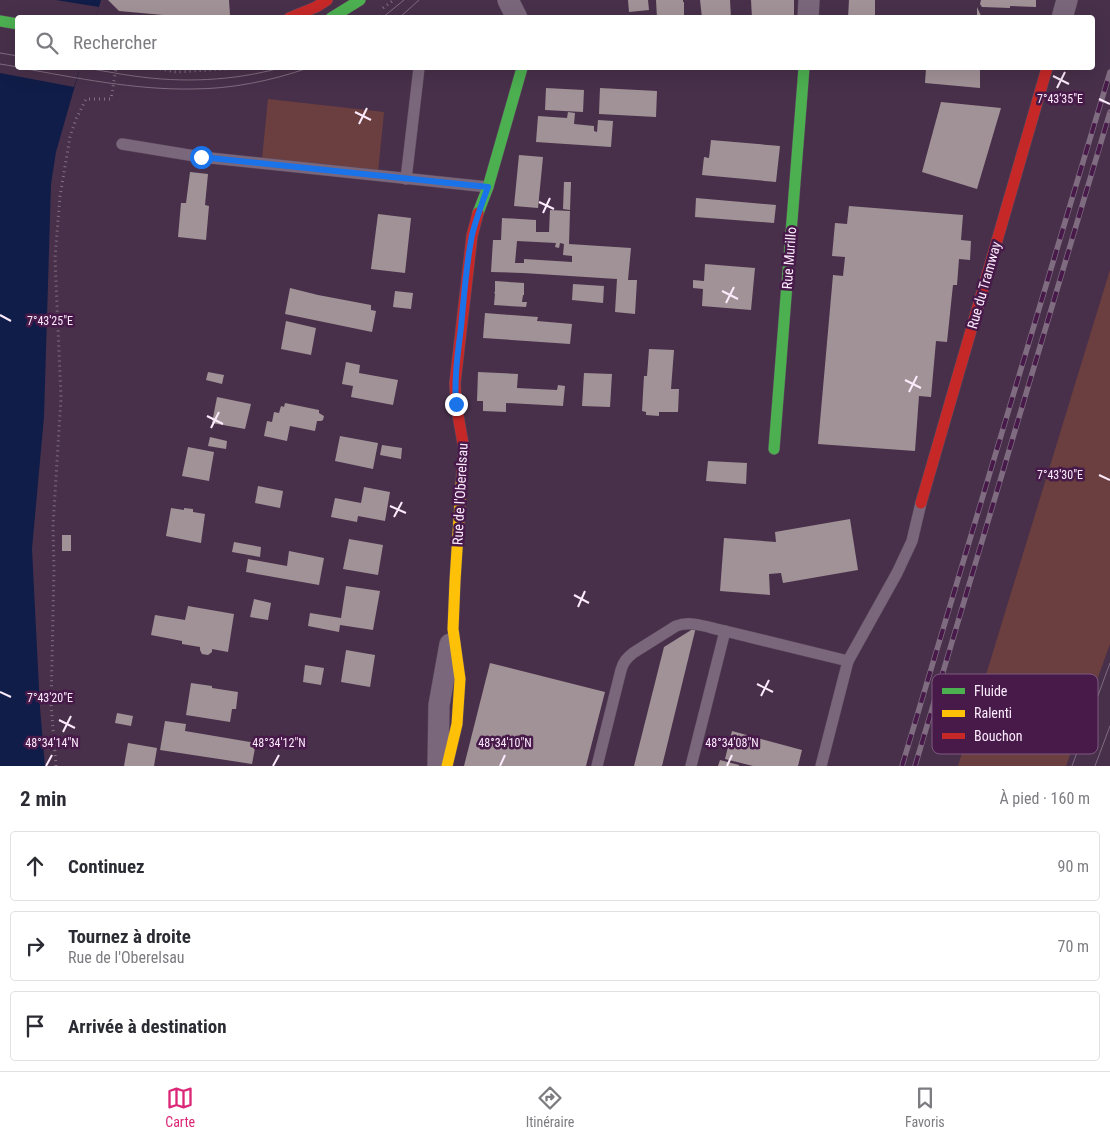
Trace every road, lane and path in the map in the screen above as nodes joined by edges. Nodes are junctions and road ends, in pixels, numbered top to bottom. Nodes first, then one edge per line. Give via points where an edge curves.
1 (326, 0) edge
2 (360, 0) edge
3 (508, 0) edge
4 (809, 0) edge
5 (1067, 0) edge
6 (296, 15) edge
7 (336, 15) edge
8 (516, 15) edge
9 (808, 15) edge
10 (1063, 15) edge
11 (0, 21) edge
12 (15, 24) edge
13 (116, 70) edge
14 (166, 70) edge
15 (208, 70) edge
16 (419, 70) edge
17 (521, 70) edge
18 (804, 70) edge
19 (1046, 70) edge
20 (122, 144) dead end
21 (406, 179) junction
22 (488, 187) junction
23 (774, 449) dead end
24 (921, 503) joint
25 (453, 629) junction
26 (725, 631) junction
27 (848, 661) junction
28 (56, 766) edge
29 (438, 766) edge
30 (447, 766) edge
31 (597, 766) edge
32 (691, 766) edge
33 (821, 766) edge

1 - 6 street
2 - 7 street
3 - 8 street
4 - 9 street
5 - 10 street
11 - 12 street
13 - 28 path via 111,99 86,99 76,119 60,196 55,258 61,398 53,526 51,704
14 - 15 path
16 - 21 lane
17 - 22 street, Rue de l'Oberelsau
18 - 23 street, Rue Murillo
19 - 24 street, Rue du Tramway
20 - 21 lane via 201,157
21 - 22 lane
22 - 25 street, Rue de l'Oberelsau via 472,236 456,383 456,404 464,448
24 - 27 lane via 912,541
25 - 29 street, Rue de l'Oberelsau via 439,705
25 - 30 street, Rue de l'Oberelsau via 460,679 457,724
26 - 27 lane
26 - 31 lane via 681,624 627,658 621,670
26 - 32 lane
27 - 33 lane

